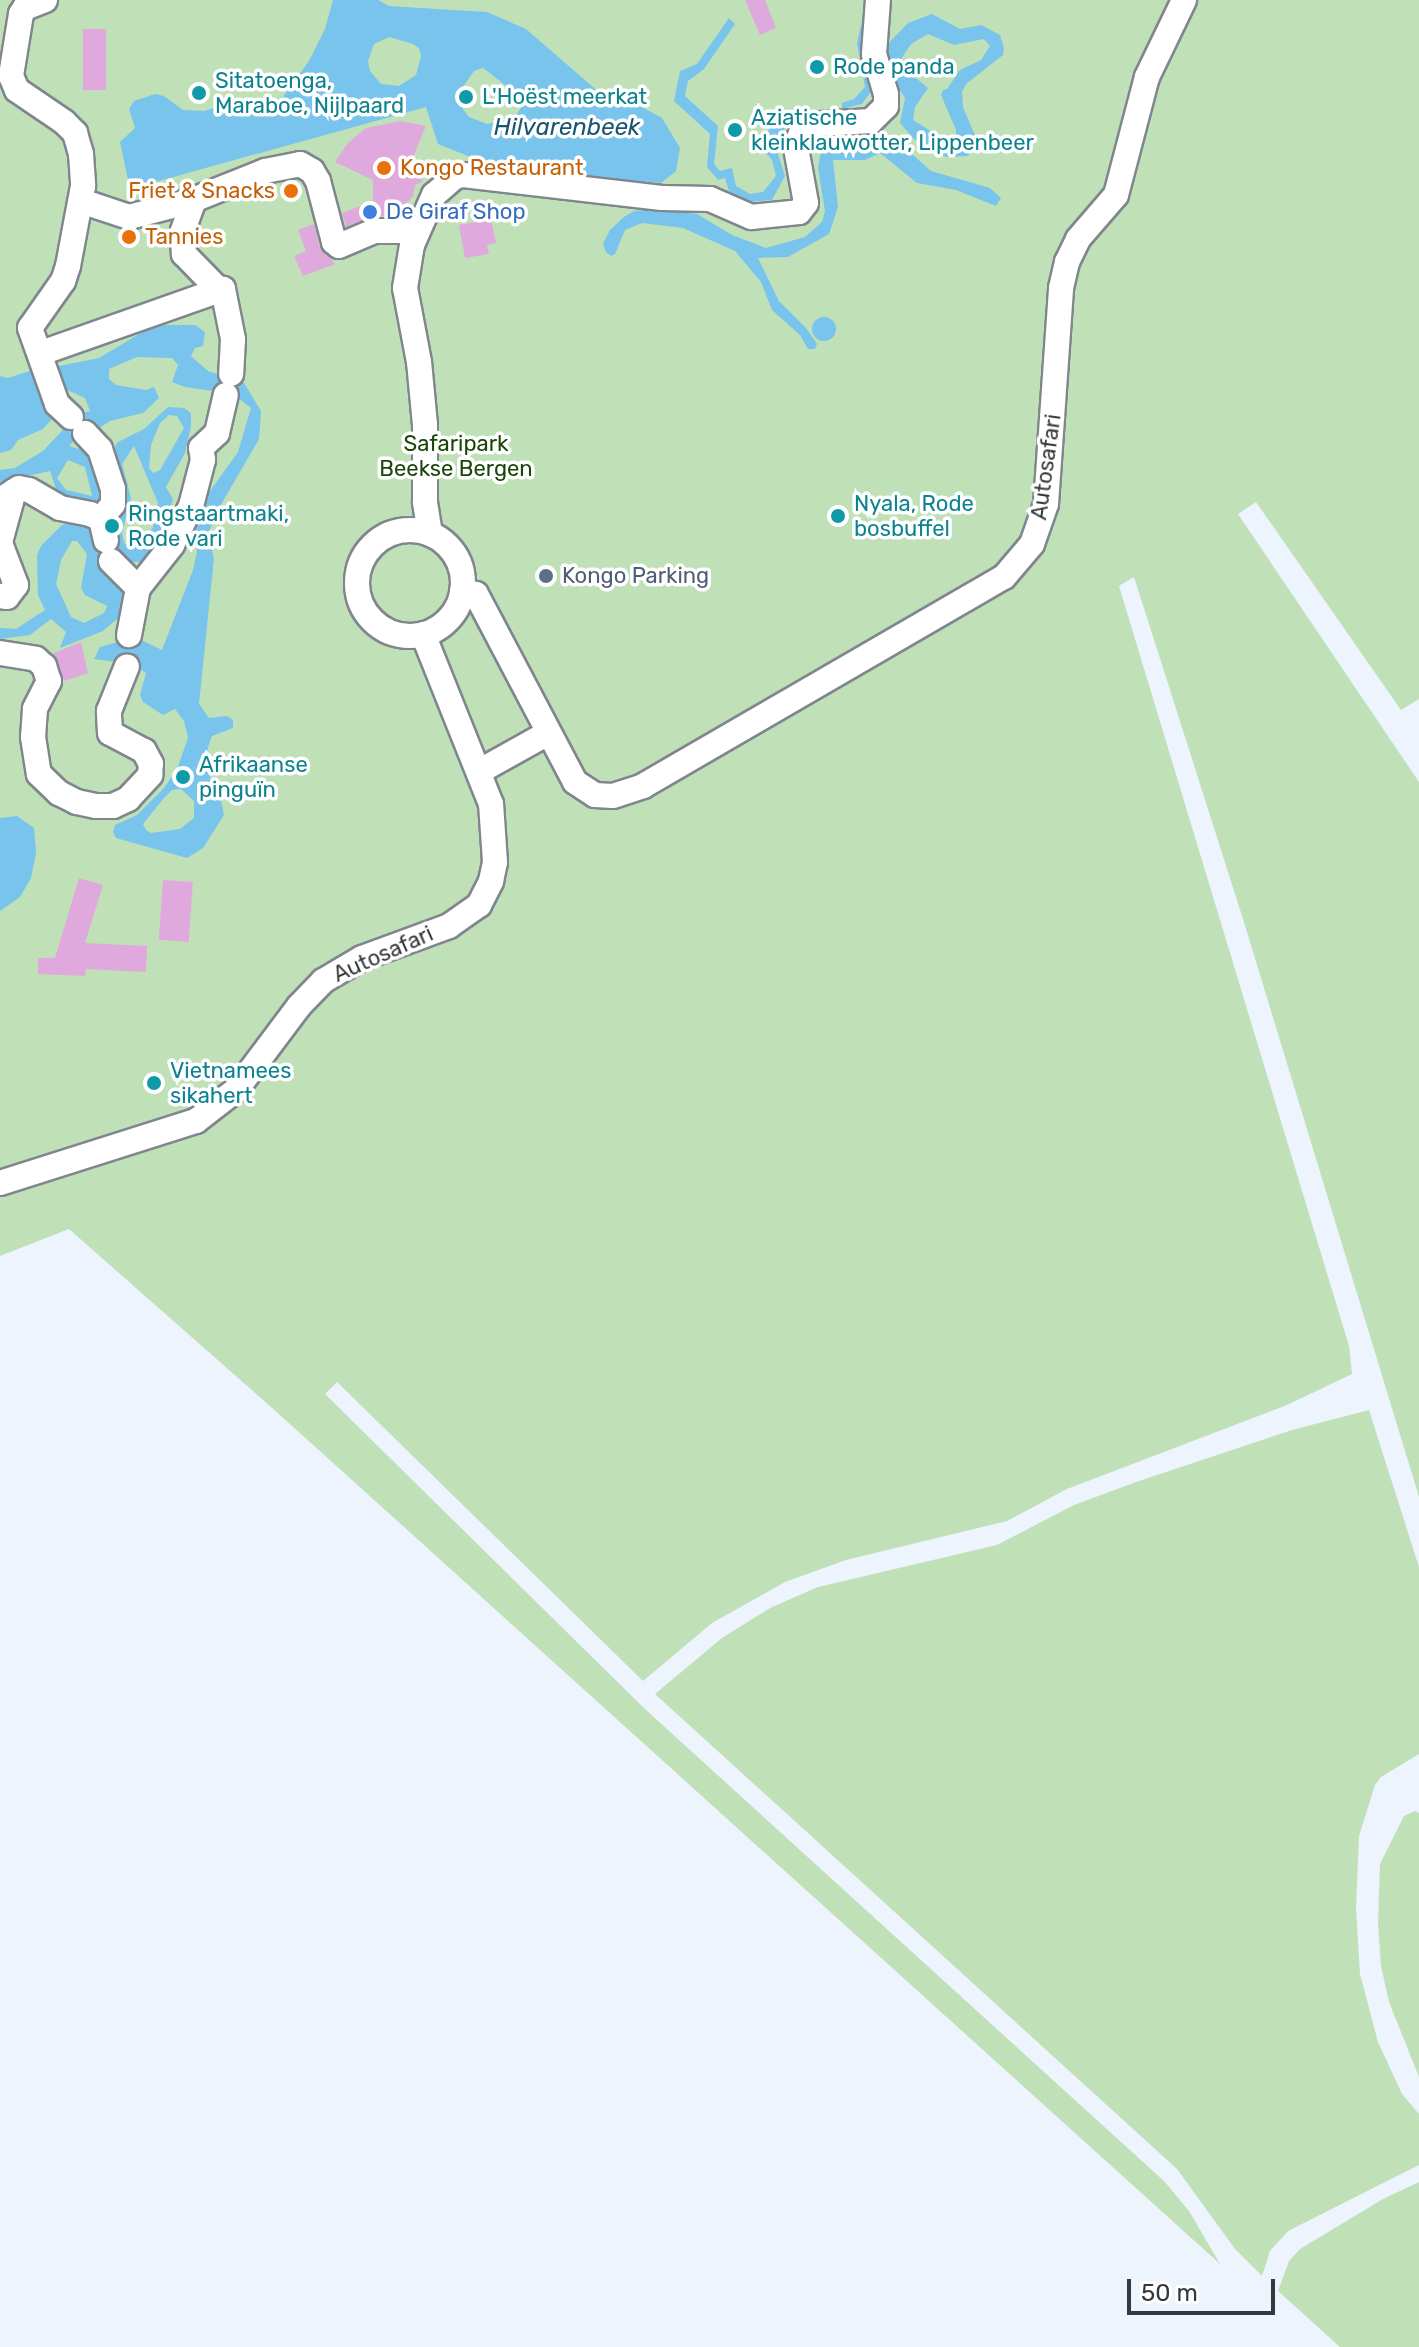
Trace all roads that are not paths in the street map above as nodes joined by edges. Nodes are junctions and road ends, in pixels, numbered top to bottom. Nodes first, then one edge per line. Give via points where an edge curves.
1 (45, 0) edge
2 (878, 0) edge
3 (1184, 0) edge
4 (194, 200) junction
5 (81, 201) junction
6 (417, 231) junction
7 (219, 290) junction
8 (41, 353) junction
9 (7, 496) edge
10 (430, 534) junction
11 (106, 540) junction
12 (0, 542) edge
13 (138, 588) junction
14 (462, 591) junction
15 (0, 596) edge
16 (423, 634) junction
17 (129, 635) dead end
18 (0, 653) edge
19 (127, 666) dead end
20 (548, 733) junction
21 (480, 771) junction
22 (0, 1183) edge

1 - 5 street via 21,14 12,83 75,133 81,154
2 - 6 street via 874,54 886,106 871,121 807,125 802,130 796,148 806,203 799,212 751,217 710,199 463,175 434,195
3 - 20 street, Autosafari via 1147,77 1116,195 1078,239 1067,262 1046,504 1024,557 995,585 643,786 613,796 595,795 575,782
4 - 5 street via 129,217
4 - 6 street via 265,171 300,164 318,181 339,246 375,231
4 - 7 street via 183,231 184,254
5 - 8 street via 63,281 31,324
6 - 10 street via 405,288 419,362
7 - 8 street
7 - 13 street via 224,291 233,339 217,433 201,448 203,460 191,506 172,545
8 - 11 street via 57,404 100,449 113,489
9 - 11 street via 29,490
9 - 12 street
10 - 14 street via 455,555
10 - 16 street via 403,530 381,539 364,556 357,579 361,603 374,622 396,634
11 - 13 street
12 - 15 street via 16,585 7,597
13 - 17 street
14 - 16 street via 448,620
14 - 20 street via 476,594
16 - 21 street, Autosafari
18 - 19 street via 25,656 44,666 49,681 35,709 39,774 59,793 96,806 128,799 150,775 144,751 110,733 109,711
20 - 21 street
21 - 22 street, Autosafari via 489,795 495,862 486,893 473,912 362,958 323,981 236,1090 196,1121

